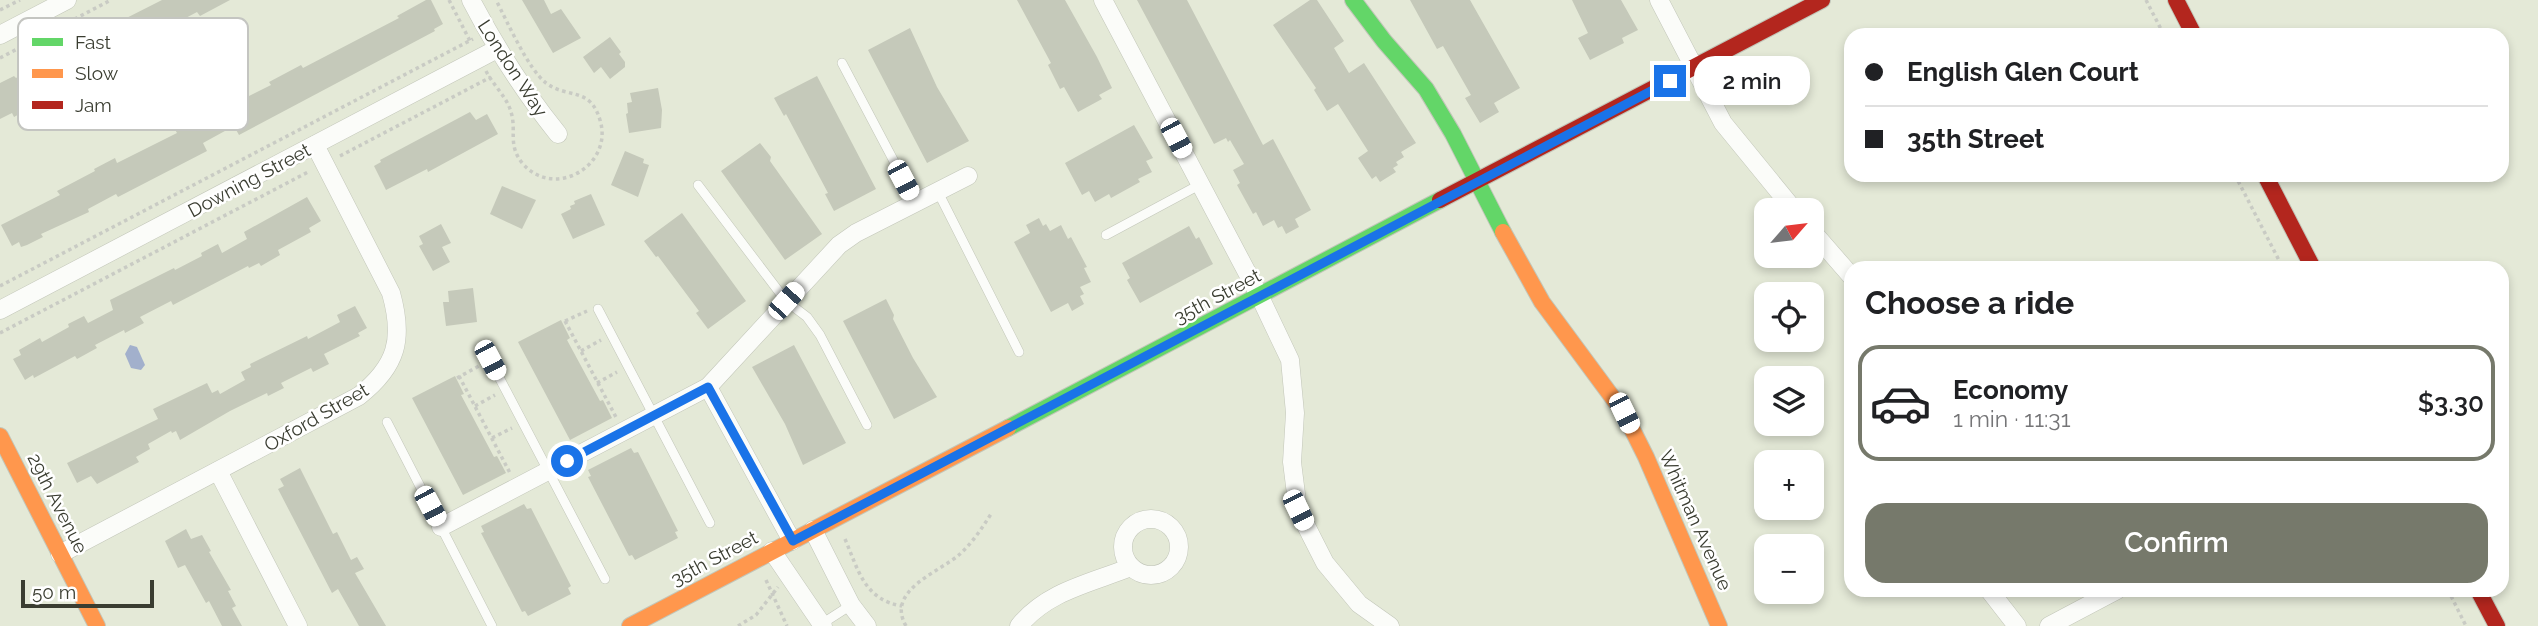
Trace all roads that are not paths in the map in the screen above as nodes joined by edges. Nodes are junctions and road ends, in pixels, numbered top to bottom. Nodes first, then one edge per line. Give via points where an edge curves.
1 (67, 0) edge
2 (471, 0) edge
3 (1103, 0) edge
4 (1353, 0) edge
5 (1659, 0) edge
6 (1822, 0) edge
7 (2176, 0) edge
8 (33, 18) edge
9 (18, 26) edge
10 (2190, 28) edge
11 (0, 35) edge
12 (497, 49) junction
13 (842, 63) dead end
14 (1694, 69) junction
15 (558, 134) dead end
16 (315, 145) junction
17 (968, 176) dead end
18 (2274, 182) edge
19 (1477, 183) junction
20 (1200, 184) junction
21 (698, 185) dead end
22 (938, 192) junction
23 (1784, 198) edge
24 (916, 203) junction
25 (1105, 235) dead end
26 (1824, 245) edge
27 (2310, 261) edge
28 (1844, 268) edge
29 (1260, 297) junction
30 (786, 301) junction
31 (598, 309) road end
32 (0, 310) edge
33 (1018, 352) dead end
34 (490, 360) road end
35 (708, 387) junction
36 (654, 416) junction
37 (387, 422) dead end
38 (867, 425) dead end
39 (0, 436) edge
40 (218, 471) junction
41 (548, 471) junction
42 (710, 523) dead end
43 (441, 527) junction
44 (813, 530) junction
45 (793, 541) junction
46 (772, 551) junction
47 (60, 554) junction
48 (1131, 566) dead end
49 (605, 579) dead end
50 (1994, 597) edge
51 (2104, 597) edge
52 (2482, 597) edge
53 (851, 605) junction
54 (820, 625) edge
55 (97, 626) edge
56 (298, 626) edge
57 (492, 626) edge
58 (630, 626) edge
59 (867, 626) edge
60 (1019, 626) edge
61 (1390, 626) edge
62 (1719, 626) edge
63 (2017, 626) edge
64 (2049, 626) edge
65 (2497, 626) edge

1 - 8 street
2 - 12 street, London Way
3 - 20 street
4 - 19 street, Whitman Avenue via 1426,89
5 - 14 street
6 - 14 street, 35th Street
7 - 10 street
9 - 11 street
12 - 15 street, London Way
12 - 16 street, Downing Street
13 - 24 lane
14 - 19 street, 35th Street
14 - 23 street via 1723,123
16 - 32 street, Downing Street
16 - 40 street, Oxford Street via 391,293 398,318 397,343 388,367 359,396
17 - 22 street
18 - 27 street
19 - 29 street, 35th Street
19 - 62 street, Whitman Avenue via 1542,302 1624,413
20 - 25 lane
20 - 29 street
21 - 30 lane
22 - 24 street
22 - 33 lane
24 - 30 street via 839,244
26 - 28 street
29 - 44 street, 35th Street
29 - 61 street via 1290,360 1298,510 1325,563 1359,604
30 - 35 street
30 - 38 lane via 821,335
31 - 36 lane
34 - 41 lane
35 - 36 street
35 - 45 street
36 - 41 street
36 - 42 lane
37 - 43 lane
39 - 47 street, 29th Avenue
40 - 47 street, Oxford Street
40 - 56 street
41 - 43 street
41 - 49 lane
43 - 57 lane
44 - 45 street, 35th Street
44 - 53 street
45 - 46 street, 35th Street
46 - 54 street
46 - 58 street, 35th Street
47 - 55 street, 29th Avenue
48 - 60 street via 1056,594 1032,610
50 - 63 street
51 - 64 street
52 - 65 street
53 - 54 lane
53 - 59 street

